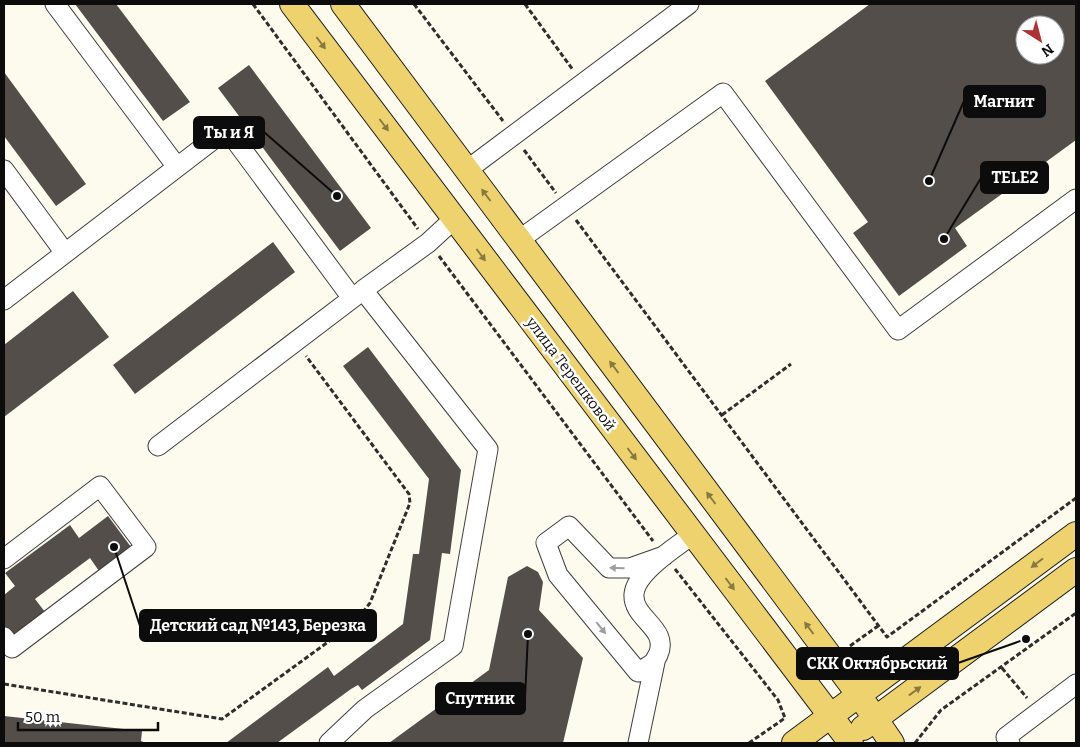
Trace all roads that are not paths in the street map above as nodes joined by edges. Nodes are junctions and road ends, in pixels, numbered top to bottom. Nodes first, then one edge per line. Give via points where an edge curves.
1 (55, 4) edge
2 (292, 4) edge
3 (343, 4) edge
4 (689, 4) edge
5 (177, 167) junction
6 (4, 170) edge
7 (467, 170) junction
8 (1076, 199) edge
9 (454, 219) junction
10 (519, 240) junction
11 (65, 253) junction
12 (358, 294) junction
13 (4, 300) edge
14 (158, 446) dead end
15 (1076, 534) edge
16 (692, 535) junction
17 (664, 556) junction
18 (4, 559) edge
19 (1076, 570) edge
20 (4, 637) edge
21 (655, 662) junction
22 (1076, 684) edge
23 (859, 695) junction
24 (829, 717) junction
25 (875, 719) junction
26 (847, 742) edge
27 (329, 743) edge
28 (638, 743) edge
29 (794, 743) edge
30 (892, 743) edge
31 (1010, 743) edge

1 - 5 lane
2 -> 9 main road, улица Терешковой
3 - 7 main road
4 - 7 lane
5 - 11 lane
5 - 12 lane via 227,129
6 - 11 lane
10 -> 7 main road
8 - 10 lane via 898,330 723,93
9 - 12 lane
9 -> 16 main road, улица Терешковой
23 -> 10 main road
11 - 13 lane
12 - 14 lane
12 - 27 lane via 488,450 453,646 365,709
15 -> 23 main road
16 - 17 lane
16 -> 24 main road, улица Терешковой
17 - 21 lane via 640,580 634,595 638,609 659,636 661,648
17 -> 21 lane via 630,568 609,568 570,526 546,543 558,575 638,672
18 - 20 lane via 100,486 146,547 12,648
25 -> 19 main road
21 - 28 lane
22 - 31 lane via 1006,737
23 - 24 main road
23 - 25 main road
24 - 26 main road, улица Терешковой
24 - 29 main road
25 - 26 main road
25 - 30 main road

